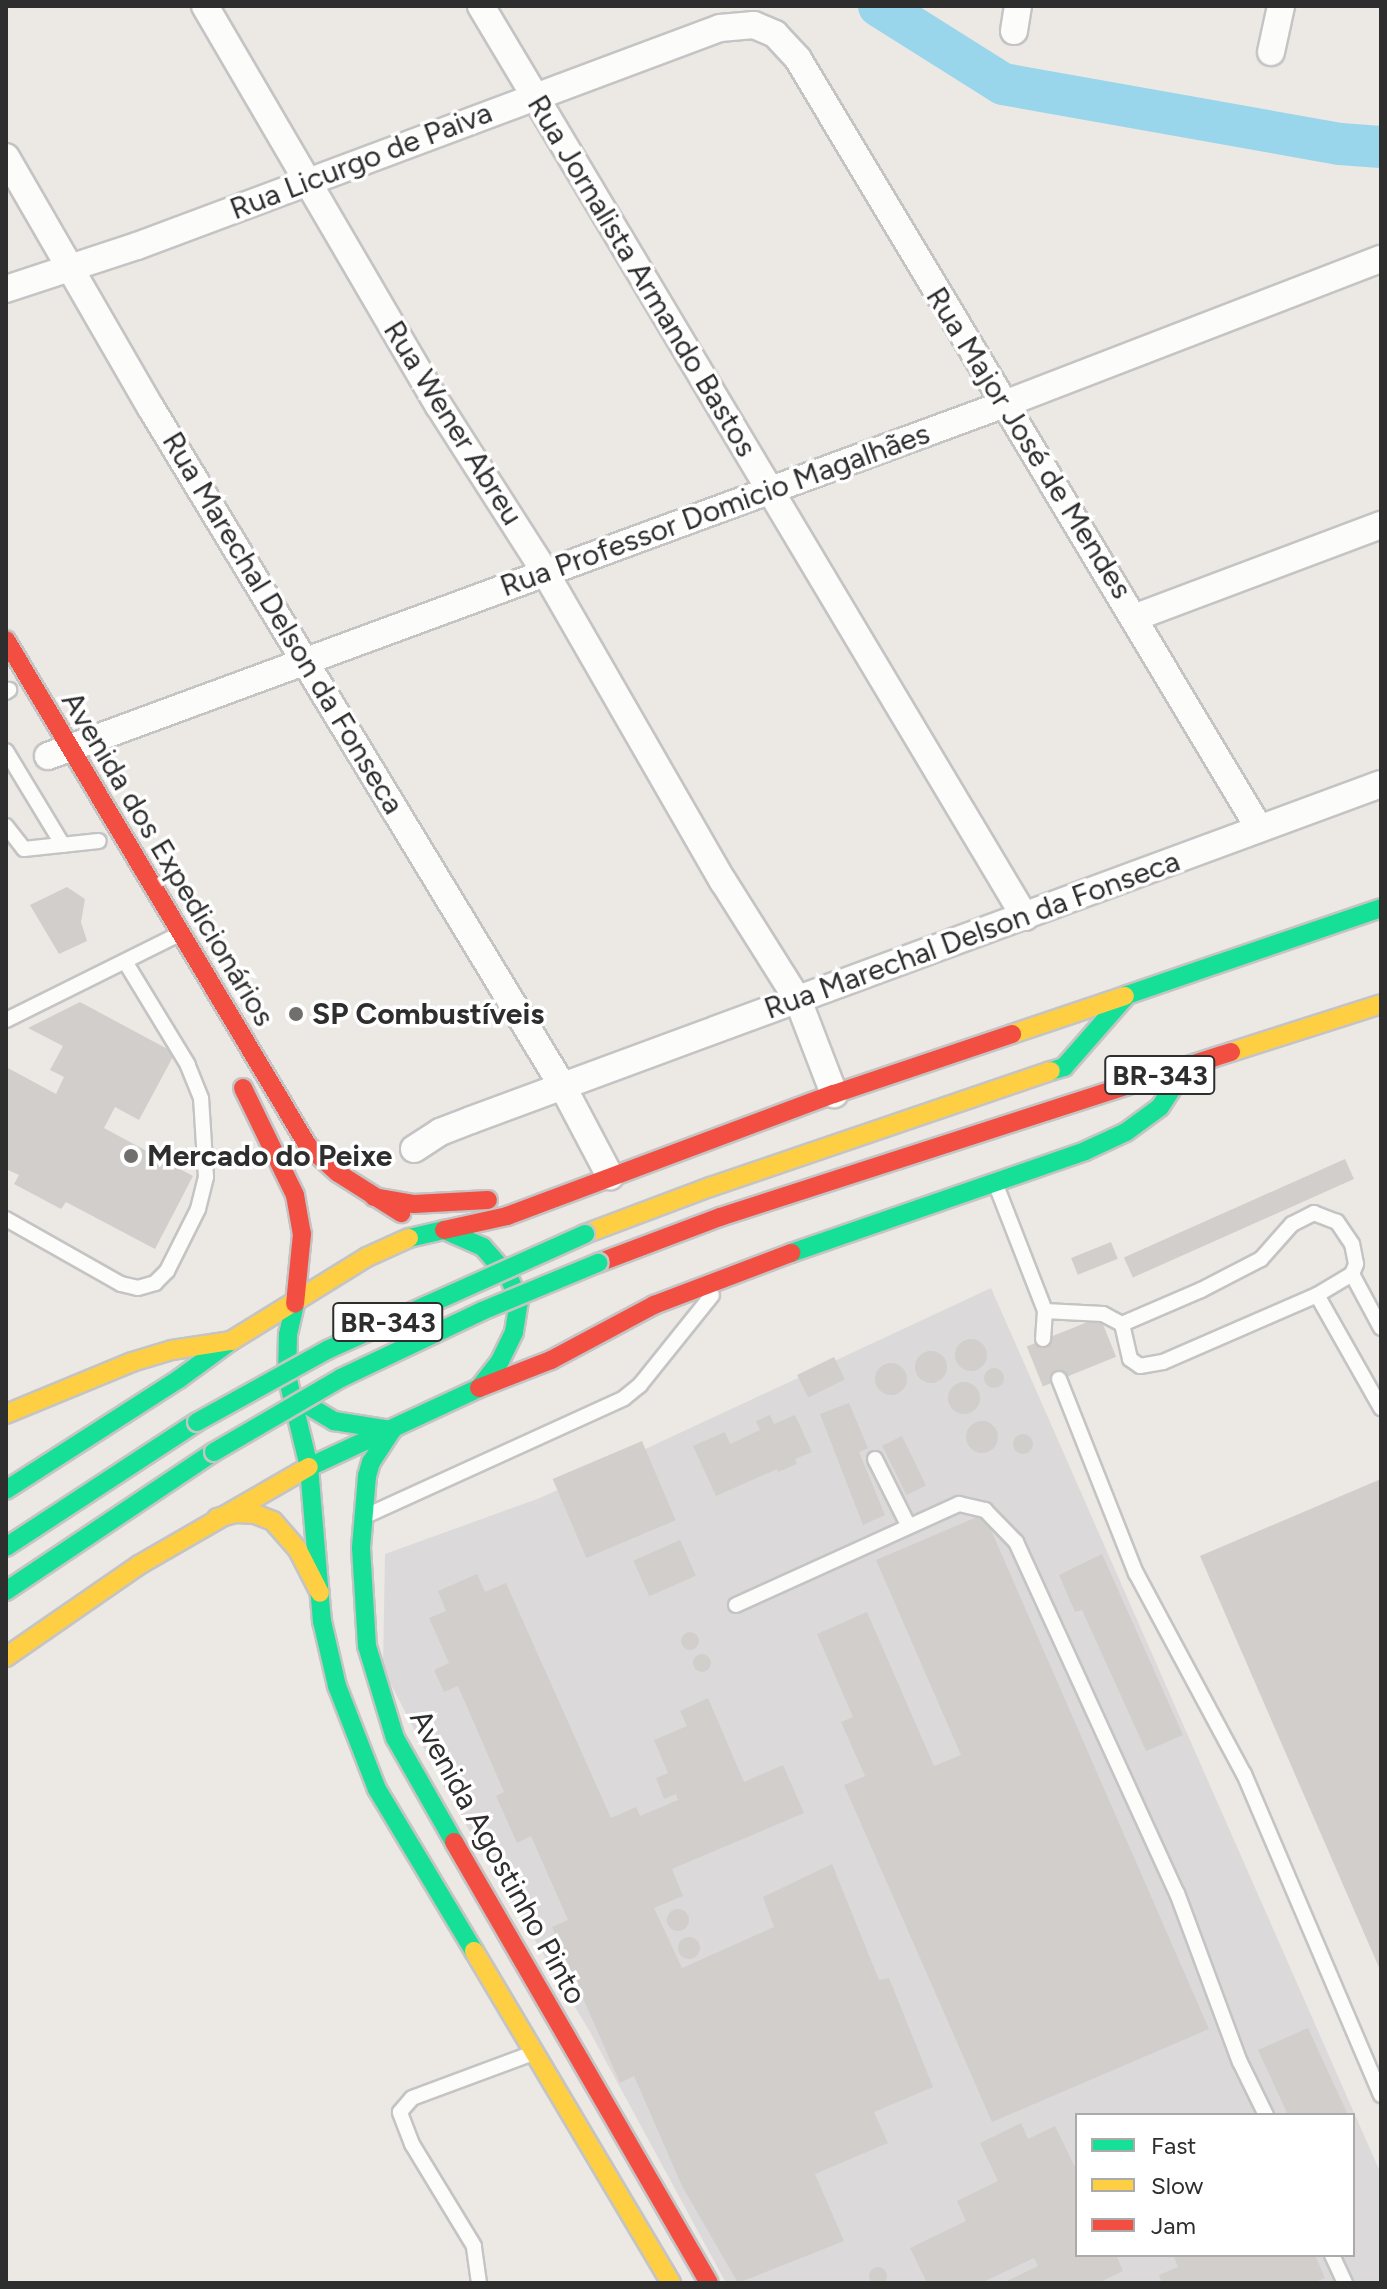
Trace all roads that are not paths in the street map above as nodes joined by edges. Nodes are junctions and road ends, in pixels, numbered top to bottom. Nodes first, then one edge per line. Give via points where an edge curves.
1 (205, 6) edge
2 (481, 6) edge
3 (1281, 6) edge
4 (1271, 52) dead end
5 (798, 59) joint
6 (534, 96) junction
7 (6, 157) edge
8 (309, 180) junction
9 (1381, 259) edge
10 (71, 267) junction
11 (6, 289) edge
12 (1002, 405) junction
13 (771, 490) junction
14 (1381, 525) edge
15 (545, 572) junction
16 (1136, 617) junction
17 (308, 662) junction
18 (10, 677) edge
19 (6, 751) edge
20 (53, 753) junction
21 (1381, 784) edge
22 (6, 826) edge
23 (1259, 828) junction
24 (99, 841) dead end
25 (63, 845) junction
26 (1381, 908) edge
27 (1025, 917) junction
28 (181, 933) junction
29 (126, 963) junction
30 (1127, 995) junction
31 (798, 1000) junction
32 (1381, 1004) edge
33 (6, 1020) edge
34 (1187, 1066) junction
35 (236, 1077) dead end
36 (563, 1087) junction
37 (834, 1094) junction
38 (414, 1149) dead end
39 (605, 1178) junction
40 (995, 1184) junction
41 (374, 1197) junction
42 (6, 1219) edge
43 (444, 1230) junction
44 (729, 1274) junction
45 (1352, 1274) junction
46 (1317, 1295) junction
47 (295, 1304) junction
48 (1045, 1311) junction
49 (1122, 1324) junction
50 (1381, 1328) edge
51 (1043, 1339) dead end
52 (231, 1341) junction
53 (1059, 1379) dead end
54 (479, 1388) junction
55 (294, 1397) junction
56 (1381, 1408) edge
57 (6, 1414) edge
58 (392, 1430) junction
59 (875, 1459) dead end
60 (309, 1467) junction
61 (6, 1490) edge
62 (217, 1518) junction
63 (362, 1518) junction
64 (908, 1525) junction
65 (6, 1547) edge
66 (6, 1591) edge
67 (320, 1593) junction
68 (736, 1605) dead end
69 (6, 1657) edge
70 (534, 2052) junction
71 (1381, 2095) edge
72 (1265, 2113) edge
73 (1333, 2257) edge
74 (479, 2283) edge
75 (671, 2283) edge
76 (709, 2283) edge
77 (1345, 2283) edge

1 - 8 street, Rua Wener Abreu
2 - 6 street, Rua Jornalista Armando Bastos
3 - 4 street
5 - 6 street, Rua Licurgo de Paiva via 775,34 739,25
5 - 12 street, Rua Major José de Mendes
6 - 8 street, Rua Licurgo de Paiva
6 - 13 street, Rua Jornalista Armando Bastos
7 - 10 street, Rua Marechal Delson da Fonseca
8 - 10 street, Rua Licurgo de Paiva
8 - 15 street, Rua Wener Abreu via 439,406
9 - 12 street, Rua Professor Domicio Magalhães
10 - 11 street, Rua Licurgo de Paiva
10 - 17 street, Rua Marechal Delson da Fonseca
12 - 13 street, Rua Professor Domicio Magalhães
12 - 16 street, Rua Major José de Mendes
13 - 15 street, Rua Professor Domicio Magalhães
13 - 27 street, Rua Jornalista Armando Bastos
14 - 16 street
15 - 17 street, Rua Professor Domicio Magalhães
15 - 31 street, Rua Wener Abreu via 723,881
16 - 23 street, Rua Major José de Mendes
17 - 20 street, Rua Professor Domicio Magalhães
17 - 36 street, Rua Marechal Delson da Fonseca
18 - 20 main road, Avenida dos Expedicionários
19 - 25 lane
20 - 28 main road, Avenida dos Expedicionários
21 - 23 street, Rua Marechal Delson da Fonseca
22 - 25 lane via 24,849
23 - 27 street, Rua Marechal Delson da Fonseca
24 - 25 lane
26 - 30 main road, BR-343
27 - 31 street, Rua Marechal Delson da Fonseca
28 - 29 lane
28 - 41 main road, Avenida dos Expedicionários via 308,1146
29 - 33 lane
29 - 42 lane via 188,1065 201,1098 206,1177 198,1209 167,1271 155,1283 138,1288 121,1284
30 - 37 main road
30 - 65 main road, BR-343 / BR-343, bridge via 1064,1067 585,1234 327,1350 197,1422
31 - 36 street, Rua Marechal Delson da Fonseca
31 - 37 street, Rua Wener Abreu
32 - 34 main road, BR-343
34 - 40 main road via 1160,1107 1126,1132
34 - 66 main road, BR-343, bridge via 720,1217 482,1311 341,1378 214,1452
35 - 47 main road via 295,1195 302,1234
36 - 38 street, Rua Marechal Delson da Fonseca via 440,1132
36 - 39 street, Rua Marechal Delson da Fonseca
37 - 39 main road
39 - 41 main road via 455,1204
39 - 43 main road via 507,1216
40 - 44 main road
40 - 48 lane
41 - 43 main road, Avenida dos Expedicionários
43 - 47 main road via 404,1239 367,1257
43 - 54 main road via 483,1247 509,1277 519,1302 510,1342
44 - 54 main road via 654,1305 551,1360
44 - 63 lane via 624,1398
45 - 46 lane
45 - 49 lane via 1352,1244 1337,1222 1314,1213 1292,1224 1261,1259
45 - 50 lane
46 - 49 lane via 1163,1362 1140,1366 1130,1359
46 - 56 lane
47 - 52 main road
47 - 55 main road via 287,1376
48 - 49 lane via 1103,1314
48 - 51 lane
52 - 57 main road via 132,1362
52 - 61 main road
53 - 71 lane via 1136,1573 1244,1774
54 - 58 main road
55 - 58 main road via 334,1421
55 - 60 main road
58 - 60 main road
58 - 63 main road, Avenida Agostinho Pinto via 371,1462
59 - 64 lane
60 - 62 main road
60 - 67 main road
62 - 67 main road via 246,1513 273,1521 298,1550
62 - 69 main road
63 - 76 main road, Avenida Agostinho Pinto via 367,1646 395,1738
64 - 68 lane
64 - 72 lane via 959,1504 985,1510 1016,1542 1177,1893 1240,2062
67 - 70 main road via 337,1686 377,1789
70 - 74 lane via 412,2098 400,2112 412,2144 474,2246
70 - 75 main road
73 - 77 lane

